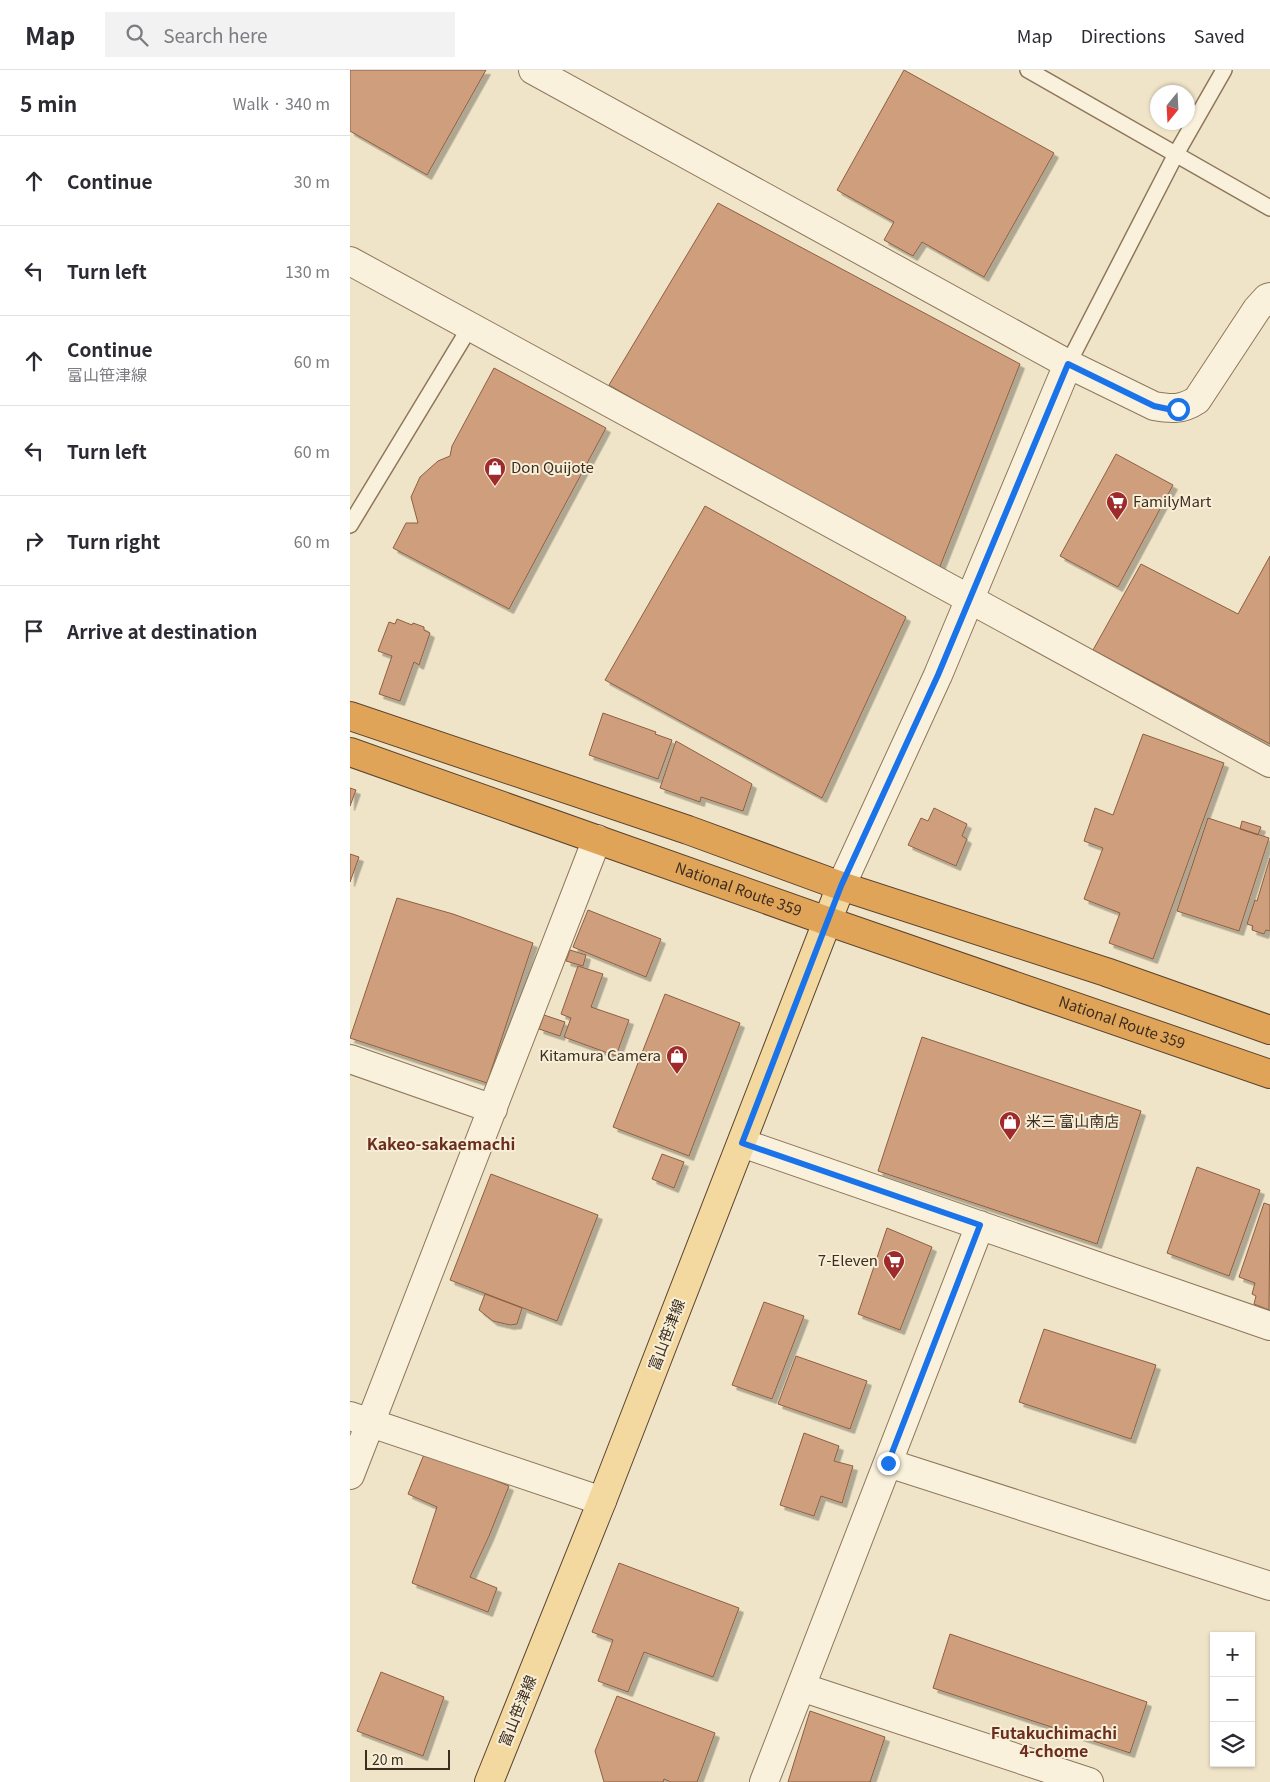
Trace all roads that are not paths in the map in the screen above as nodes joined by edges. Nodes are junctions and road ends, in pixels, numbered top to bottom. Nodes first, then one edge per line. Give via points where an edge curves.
1 (533, 70) edge
2 (1028, 70) edge
3 (1224, 70) edge
4 (1176, 154) junction
5 (1270, 208) edge
6 (350, 261) edge
7 (1270, 298) edge
8 (470, 327) junction
9 (1068, 364) junction
10 (350, 525) edge
11 (968, 600) junction
12 (350, 716) edge
13 (350, 752) edge
14 (1270, 763) edge
15 (597, 839) junction
16 (841, 886) junction
17 (827, 921) junction
18 (1270, 1030) edge
19 (350, 1059) edge
20 (1270, 1074) edge
21 (493, 1109) junction
22 (742, 1143) junction
23 (980, 1225) junction
24 (1270, 1326) edge
25 (360, 1419) edge
26 (888, 1463) junction
27 (350, 1475) edge
28 (602, 1501) junction
29 (1270, 1586) edge
30 (801, 1687) junction
31 (489, 1782) edge
32 (764, 1782) edge
33 (1089, 1782) edge

1 - 9 street
2 - 4 lane
3 - 4 lane
4 - 5 lane
4 - 9 lane
6 - 8 street
7 - 9 street via 1257,309 1197,400 1188,406 1168,409 1154,406
8 - 10 lane
8 - 11 street
9 - 11 street
11 - 14 street
11 - 16 street via 938,675
12 - 16 highway
13 - 15 highway, National Route 359
15 - 17 highway, National Route 359
15 - 21 street
16 - 17 main road, 富山笹津線
16 - 18 highway via 1106,972
17 - 20 highway, National Route 359
17 - 22 main road, 富山笹津線
19 - 21 street
21 - 25 street
22 - 23 street
22 - 28 main road, 富山笹津線
23 - 24 street
23 - 26 street
25 - 27 street
25 - 28 street
26 - 29 street
26 - 30 street
28 - 31 main road, 富山笹津線
30 - 32 street
30 - 33 street

